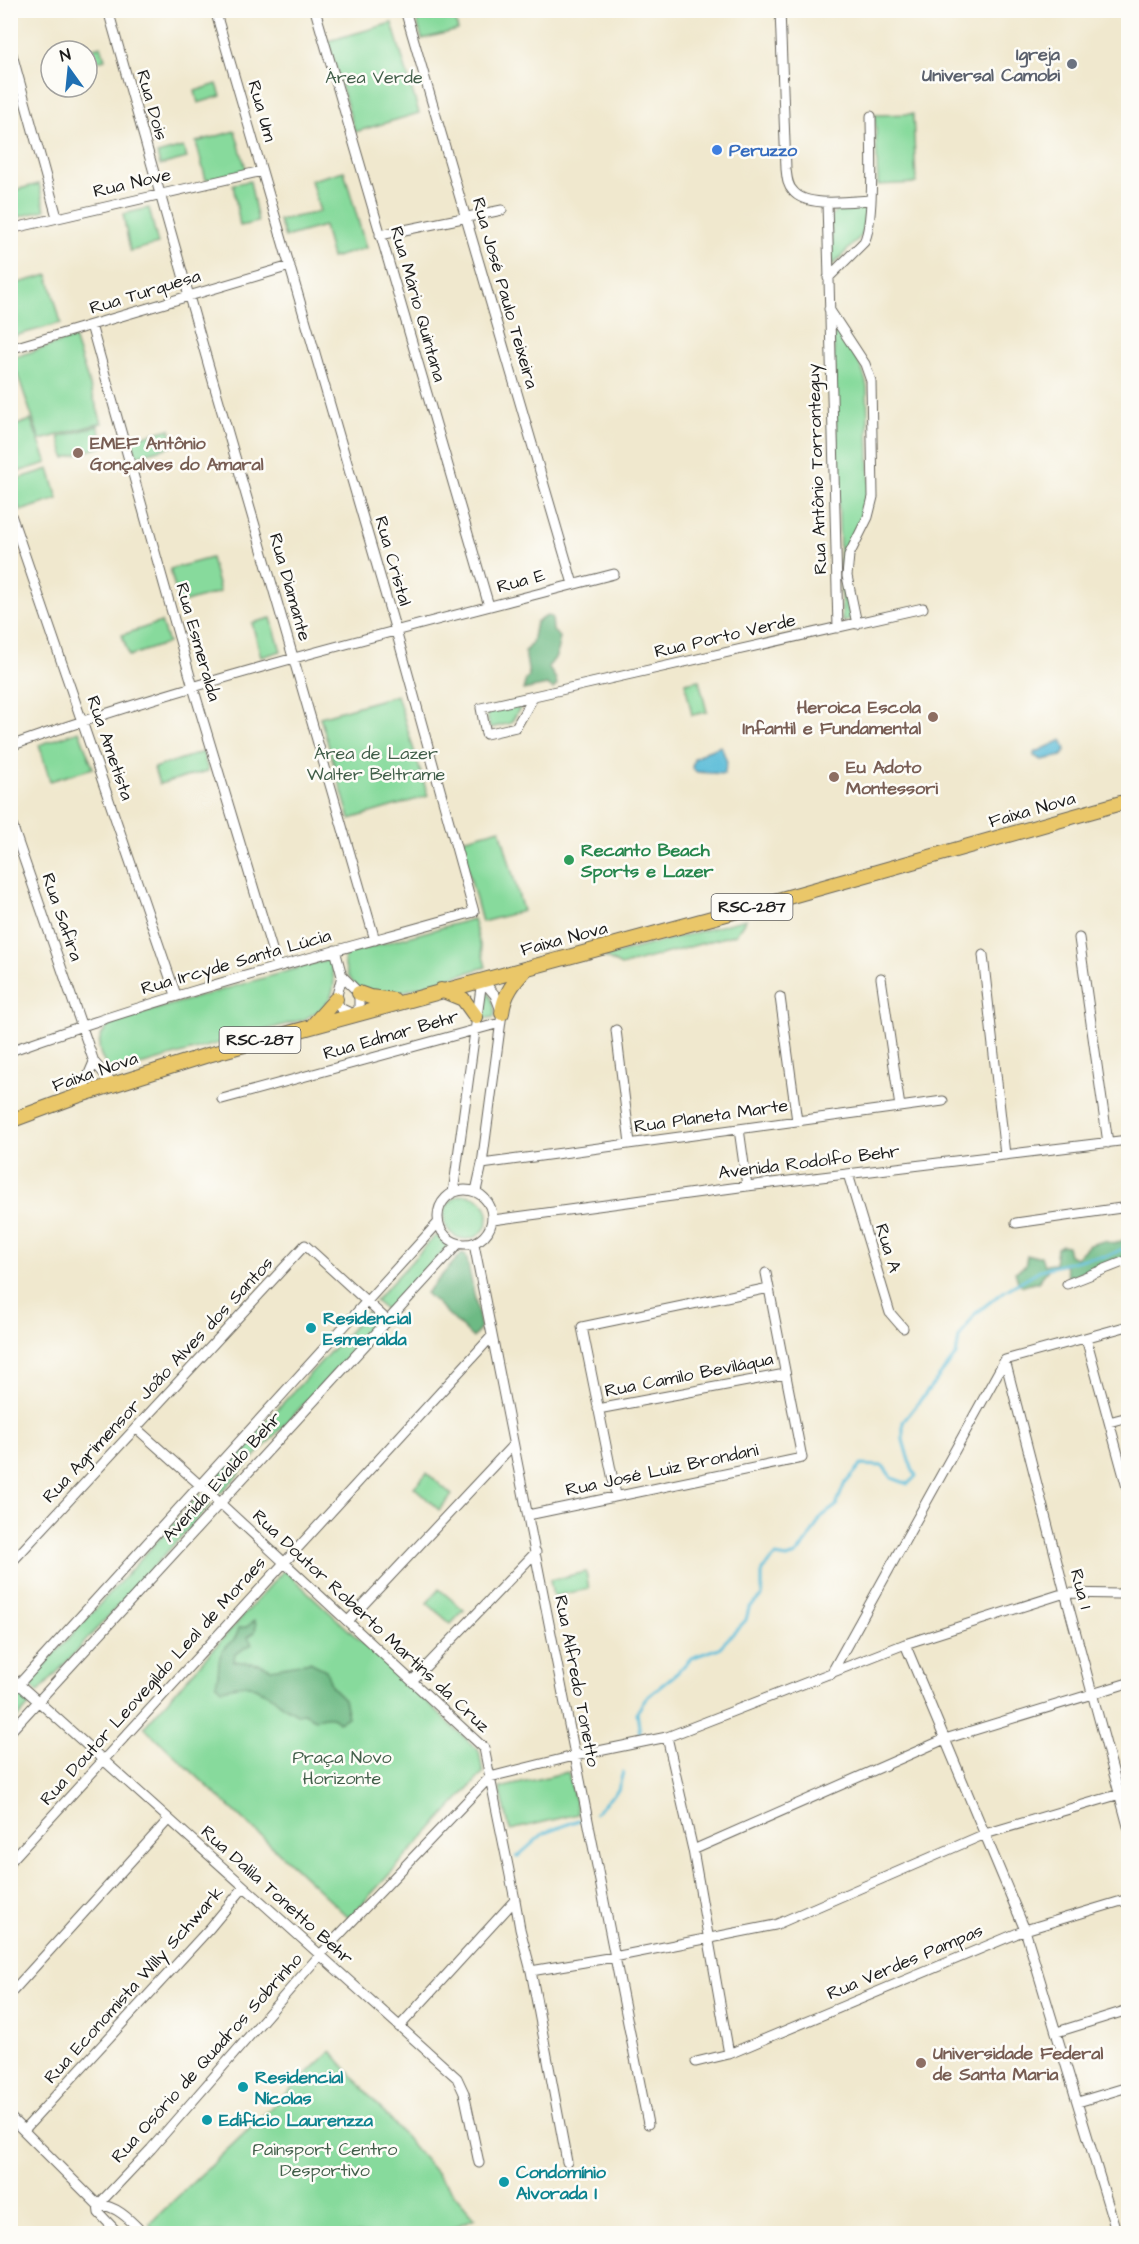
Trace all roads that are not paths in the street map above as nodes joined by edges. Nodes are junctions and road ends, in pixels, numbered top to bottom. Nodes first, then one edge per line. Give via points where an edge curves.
1 (108, 10) edge
2 (215, 10) edge
3 (315, 10) edge
4 (405, 10) edge
5 (780, 10) edge
6 (10, 47) edge
7 (871, 116) dead end
8 (262, 171) junction
9 (160, 193) junction
10 (871, 200) junction
11 (826, 202) junction
12 (502, 210) dead end
13 (57, 217) junction
14 (465, 217) junction
15 (276, 220) joint
16 (10, 229) edge
17 (381, 235) junction
18 (174, 243) joint
19 (290, 266) junction
20 (828, 278) junction
21 (189, 296) junction
22 (829, 309) junction
23 (91, 325) junction
24 (10, 349) edge
25 (10, 512) edge
26 (614, 574) dead end
27 (573, 584) junction
28 (489, 606) junction
29 (923, 608) dead end
30 (857, 624) junction
31 (838, 628) junction
32 (396, 631) junction
33 (293, 657) junction
34 (194, 687) junction
35 (534, 696) junction
36 (83, 720) junction
37 (10, 746) edge
38 (1128, 801) edge
39 (10, 819) edge
40 (474, 912) joint
41 (1079, 938) dead end
42 (375, 940) junction
43 (335, 951) junction
44 (982, 955) dead end
45 (278, 966) junction
46 (527, 968) junction
47 (342, 976) junction
48 (881, 978) dead end
49 (482, 980) junction
50 (441, 990) junction
51 (359, 993) junction
52 (176, 995) junction
53 (780, 997) dead end
54 (336, 999) junction
55 (405, 1000) junction
56 (353, 1014) junction
57 (501, 1018) junction
58 (475, 1023) junction
59 (82, 1025) junction
60 (313, 1025) junction
61 (616, 1030) dead end
62 (10, 1052) edge
63 (94, 1062) junction
64 (113, 1084) junction
65 (80, 1095) junction
66 (222, 1099) dead end
67 (943, 1101) dead end
68 (900, 1107) junction
69 (10, 1121) edge
70 (797, 1121) junction
71 (739, 1129) junction
72 (1128, 1140) edge
73 (630, 1143) junction
74 (1107, 1143) junction
75 (1005, 1155) junction
76 (482, 1164) junction
77 (848, 1174) junction
78 (747, 1186) junction
79 (476, 1191) junction
80 (453, 1193) junction
81 (1128, 1207) edge
82 (493, 1220) junction
83 (438, 1223) junction
84 (1016, 1223) dead end
85 (458, 1244) junction
86 (474, 1244) junction
87 (1128, 1260) edge
88 (766, 1273) dead end
89 (1067, 1284) dead end
90 (769, 1288) junction
91 (366, 1302) junction
92 (387, 1320) junction
93 (1128, 1326) edge
94 (903, 1328) dead end
95 (492, 1336) junction
96 (1086, 1338) junction
97 (1005, 1360) junction
98 (785, 1374) junction
99 (598, 1409) junction
100 (1128, 1417) edge
101 (1109, 1422) junction
102 (136, 1428) junction
103 (513, 1445) junction
104 (200, 1485) junction
105 (1128, 1491) edge
106 (616, 1495) junction
107 (220, 1503) junction
108 (528, 1515) junction
109 (536, 1552) junction
110 (284, 1562) junction
111 (10, 1564) edge
112 (1128, 1591) edge
113 (1065, 1593) junction
114 (348, 1622) junction
115 (905, 1644) junction
116 (831, 1674) junction
117 (10, 1676) edge
118 (412, 1682) junction
119 (20, 1683) junction
120 (1128, 1683) edge
121 (10, 1694) edge
122 (1092, 1694) junction
123 (39, 1701) junction
124 (10, 1732) edge
125 (667, 1737) junction
126 (945, 1739) junction
127 (574, 1756) junction
128 (104, 1760) junction
129 (490, 1777) junction
130 (1120, 1794) junction
131 (169, 1819) junction
132 (1128, 1826) edge
133 (985, 1834) junction
134 (693, 1850) junction
135 (10, 1862) edge
136 (244, 1887) junction
137 (1128, 1899) edge
138 (515, 1900) junction
139 (1025, 1930) junction
140 (709, 1938) junction
141 (319, 1956) junction
142 (614, 1957) junction
143 (531, 1971) junction
144 (10, 1994) edge
145 (1128, 2010) edge
146 (399, 2027) junction
147 (1057, 2032) junction
148 (729, 2054) junction
149 (696, 2062) dead end
150 (1128, 2087) edge
151 (1078, 2102) junction
152 (10, 2117) edge
153 (648, 2124) dead end
154 (24, 2130) junction
155 (567, 2162) dead end
156 (479, 2163) dead end
157 (98, 2205) junction
158 (118, 2234) edge
159 (144, 2234) edge
160 (1117, 2234) edge

1 - 9 street, Rua Dois
2 - 8 street, Rua Um
3 - 17 street, Rua Mário Quintana
4 - 14 street, Rua José Paulo Teixeira
5 - 11 street via 787,180 800,197
6 - 13 street
7 - 10 street
8 - 9 street, Rua Nove
8 - 15 street, Rua Um
9 - 13 street, Rua Nove
9 - 18 street, Rua Dois
10 - 11 street
10 - 20 street via 868,235
11 - 20 street, Rua Antônio Torronteguy
12 - 14 street
13 - 16 street, Rua Nove
14 - 17 street
14 - 27 street, Rua José Paulo Teixeira
15 - 19 street, Rua Cristal
17 - 28 street, Rua Mário Quintana
18 - 21 street, Rua Diamante
19 - 21 street, Rua Turquesa
19 - 32 street, Rua Cristal
20 - 22 street, Rua Antônio Torronteguy
21 - 23 street, Rua Turquesa
21 - 33 street, Rua Diamante
22 - 30 street, Rua Antônio Torronteguy via 866,364 871,381 873,497 868,517 849,555 846,576
22 - 31 street, Rua Antônio Torronteguy
23 - 24 street, Rua Turquesa
23 - 34 street, Rua Esmeralda
25 - 36 street, Rua Ametista
26 - 27 street, Rua E
27 - 28 street, Rua E
28 - 32 street, Rua E
29 - 30 street, Rua Porto Verde
30 - 31 street, Rua Porto Verde
31 - 35 street, Rua Porto Verde
32 - 33 street, Rua E
32 - 40 street, Rua Cristal
33 - 34 street, Rua E
33 - 42 street, Rua Diamante
34 - 36 street, Rua E
34 - 45 street, Rua Esmeralda
35 - 35 street, Rua Porto Verde via 481,708 486,734 516,728
36 - 37 street, Rua E
36 - 52 street, Rua Ametista
38 - 46 highway, Faixa Nova / RSC-287
39 - 59 street, Rua Safira
40 - 42 street, Rua Ircyde Santa Lúcia
41 - 74 street
42 - 43 street, Rua Ircyde Santa Lúcia
43 - 45 street, Rua Ircyde Santa Lúcia
43 - 47 street
44 - 75 street
45 - 52 street, Rua Ircyde Santa Lúcia
46 - 49 highway, Faixa Nova / RSC-287
46 - 57 highway via 503,1001
47 - 51 street
47 - 54 street
48 - 68 street
49 - 50 highway, Faixa Nova / RSC-287
49 - 57 street via 495,995
49 - 58 street
50 - 55 highway, Faixa Nova / RSC-287
50 - 58 highway via 463,999
51 - 55 highway
51 - 56 street via 359,1008
52 - 59 street, Rua Ircyde Santa Lúcia
53 - 70 street
54 - 56 street via 344,1012
54 - 60 highway
55 - 56 highway, Faixa Nova / RSC-287
56 - 60 highway, Faixa Nova / RSC-287
57 - 58 street, Rua Edmar Behr
57 - 76 street
58 - 66 street, Rua Edmar Behr
58 - 80 street
59 - 62 street, Rua Ircyde Santa Lúcia
59 - 63 street, Rua Safira
60 - 64 highway, Faixa Nova / RSC-287
61 - 73 street
63 - 64 street
63 - 65 street
64 - 65 highway, Faixa Nova / RSC-287
65 - 69 highway, Faixa Nova / RSC-287
67 - 68 street, Rua Planeta Marte
68 - 70 street, Rua Planeta Marte
70 - 71 street, Rua Planeta Marte
71 - 73 street, Rua Planeta Marte
71 - 78 street
72 - 74 street, Avenida Rodolfo Behr
73 - 76 street, Rua Planeta Marte
74 - 75 street, Avenida Rodolfo Behr
75 - 77 street, Avenida Rodolfo Behr
76 - 79 street
77 - 78 street, Avenida Rodolfo Behr
77 - 94 street, Rua A via 890,1313
78 - 82 street, Avenida Rodolfo Behr
79 - 80 street
79 - 82 street via 492,1208
80 - 83 street via 438,1211
81 - 84 street
82 - 86 street via 490,1230
83 - 85 street via 442,1232
83 - 91 street, Avenida Evaldo Behr
85 - 86 street
85 - 92 street, Avenida Evaldo Behr
86 - 95 street, Rua Alfredo Tonetto
87 - 89 street
88 - 90 street
90 - 98 street
90 - 99 street via 582,1327
91 - 92 street
91 - 102 street, Rua Agrimensor João Alves dos Santos via 304,1245
91 - 104 street, Avenida Evaldo Behr
92 - 107 street, Avenida Evaldo Behr
93 - 96 street
95 - 103 street, Rua Alfredo Tonetto
95 - 110 street, Rua Doutor Leovegildo Leal de Moraes
96 - 97 street
96 - 101 street
97 - 113 street, Rua 1
97 - 116 street
98 - 99 street, Rua Camilo Beviláqua
98 - 106 street, Rua José Luiz Brondani via 802,1458
99 - 106 street
100 - 101 street
101 - 105 street
102 - 104 street, Rua Doutor Roberto Martins da Cruz
102 - 111 street, Rua Agrimensor João Alves dos Santos
103 - 108 street, Rua Alfredo Tonetto
103 - 114 street
104 - 107 street, Rua Doutor Roberto Martins da Cruz
104 - 119 street, Avenida Evaldo Behr
106 - 108 street, Rua José Luiz Brondani
107 - 110 street, Rua Doutor Roberto Martins da Cruz
107 - 123 street, Avenida Evaldo Behr
108 - 109 street, Rua Alfredo Tonetto
109 - 118 street
109 - 127 street, Rua Alfredo Tonetto
110 - 114 street, Rua Doutor Roberto Martins da Cruz
110 - 128 street, Rua Doutor Leovegildo Leal de Moraes
112 - 113 street
113 - 115 street
113 - 122 street, Rua 1
114 - 118 street, Rua Doutor Roberto Martins da Cruz
115 - 116 street
115 - 126 street
116 - 125 street
117 - 119 street, Rua Dalila Tonetto Behr
118 - 129 street, Rua Doutor Roberto Martins da Cruz via 484,1748
119 - 121 street, Avenida Evaldo Behr
119 - 123 street, Rua Dalila Tonetto Behr
120 - 122 street
122 - 126 street
122 - 130 street, Rua 1
123 - 124 street, Avenida Evaldo Behr
123 - 128 street, Rua Dalila Tonetto Behr
125 - 127 street
125 - 134 street
126 - 133 street
126 - 134 street
127 - 129 street
127 - 142 street, Rua Alfredo Tonetto
128 - 131 street, Rua Dalila Tonetto Behr
128 - 135 street, Rua Doutor Leovegildo Leal de Moraes
129 - 138 street, Rua Doutor Roberto Martins da Cruz
129 - 141 street, Rua Osório de Quadros Sobrinho
130 - 132 street, Rua 1
130 - 133 street
131 - 136 street, Rua Dalila Tonetto Behr
131 - 144 street
133 - 139 street
133 - 140 street via 775,1925
134 - 140 street
136 - 141 street, Rua Dalila Tonetto Behr
136 - 154 street, Rua Economista Willy Schwark
137 - 139 street, Rua Verdes Pampas
138 - 143 street, Rua Doutor Roberto Martins da Cruz
138 - 146 street
139 - 147 street
139 - 148 street, Rua Verdes Pampas
140 - 142 street
140 - 148 street
141 - 146 street, Rua Dalila Tonetto Behr
141 - 157 street, Rua Osório de Quadros Sobrinho
142 - 143 street
142 - 153 street, Rua Alfredo Tonetto
143 - 155 street, Rua Doutor Roberto Martins da Cruz
145 - 147 street
146 - 156 street, Rua Dalila Tonetto Behr via 457,2079
147 - 151 street
148 - 149 street, Rua Verdes Pampas
150 - 151 street
151 - 160 street
152 - 154 street
154 - 157 street
157 - 158 street via 99,2213
157 - 159 street via 118,2211

